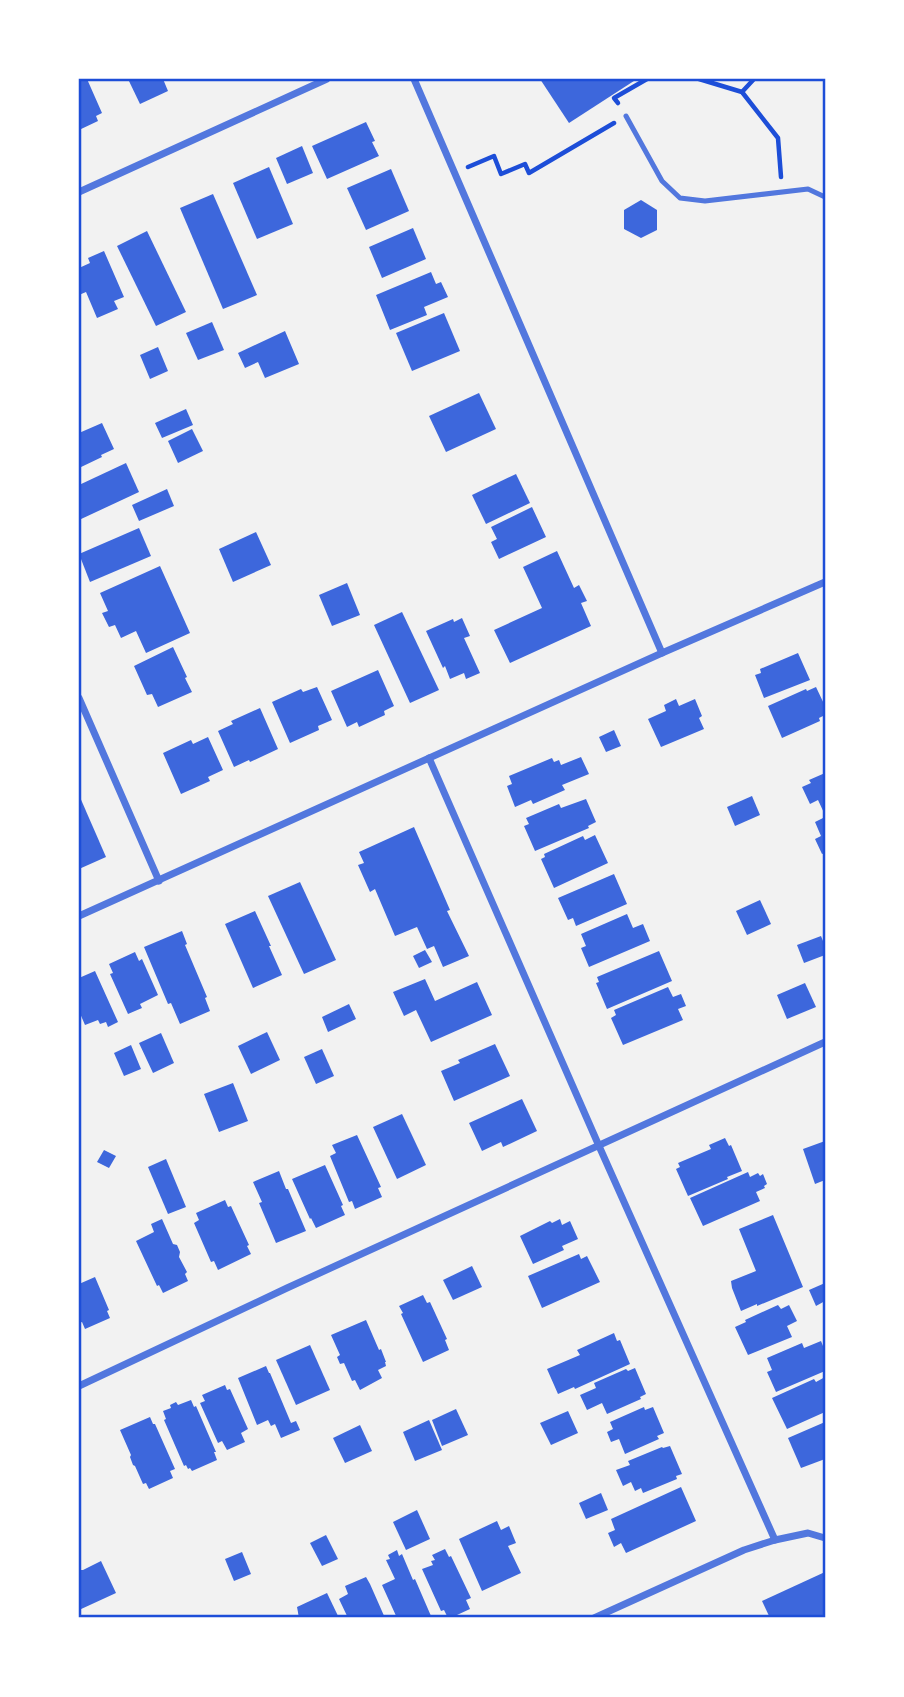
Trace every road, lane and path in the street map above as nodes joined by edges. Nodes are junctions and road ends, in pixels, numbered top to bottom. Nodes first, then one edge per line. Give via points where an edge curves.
1 (327, 79) edge
2 (414, 79) edge
3 (647, 79) edge
4 (699, 79) edge
5 (754, 79) edge
6 (742, 92) junction
7 (626, 116) junction
8 (780, 163) dead end
9 (475, 164) dead end
10 (79, 192) edge
11 (825, 197) edge
12 (823, 583) edge
13 (825, 592) edge
14 (662, 653) junction
15 (79, 698) edge
16 (429, 758) junction
17 (159, 881) junction
18 (79, 916) edge
19 (825, 1042) edge
20 (599, 1146) junction
21 (79, 1386) edge
22 (825, 1538) edge
23 (775, 1540) junction
24 (594, 1618) edge

1 - 10 street
2 - 14 street
3 - 7 path via 614,97
4 - 6 path
5 - 6 path
6 - 8 path via 778,138
7 - 9 path via 529,173 525,164 501,174 494,156
7 - 11 lane via 662,181 680,198 705,201 808,189
12 - 13 street
12 - 14 street
14 - 16 street
15 - 17 street
16 - 17 street
16 - 20 street
17 - 18 street
19 - 20 street
20 - 21 street
20 - 23 street
22 - 23 street via 808,1533
23 - 24 street

